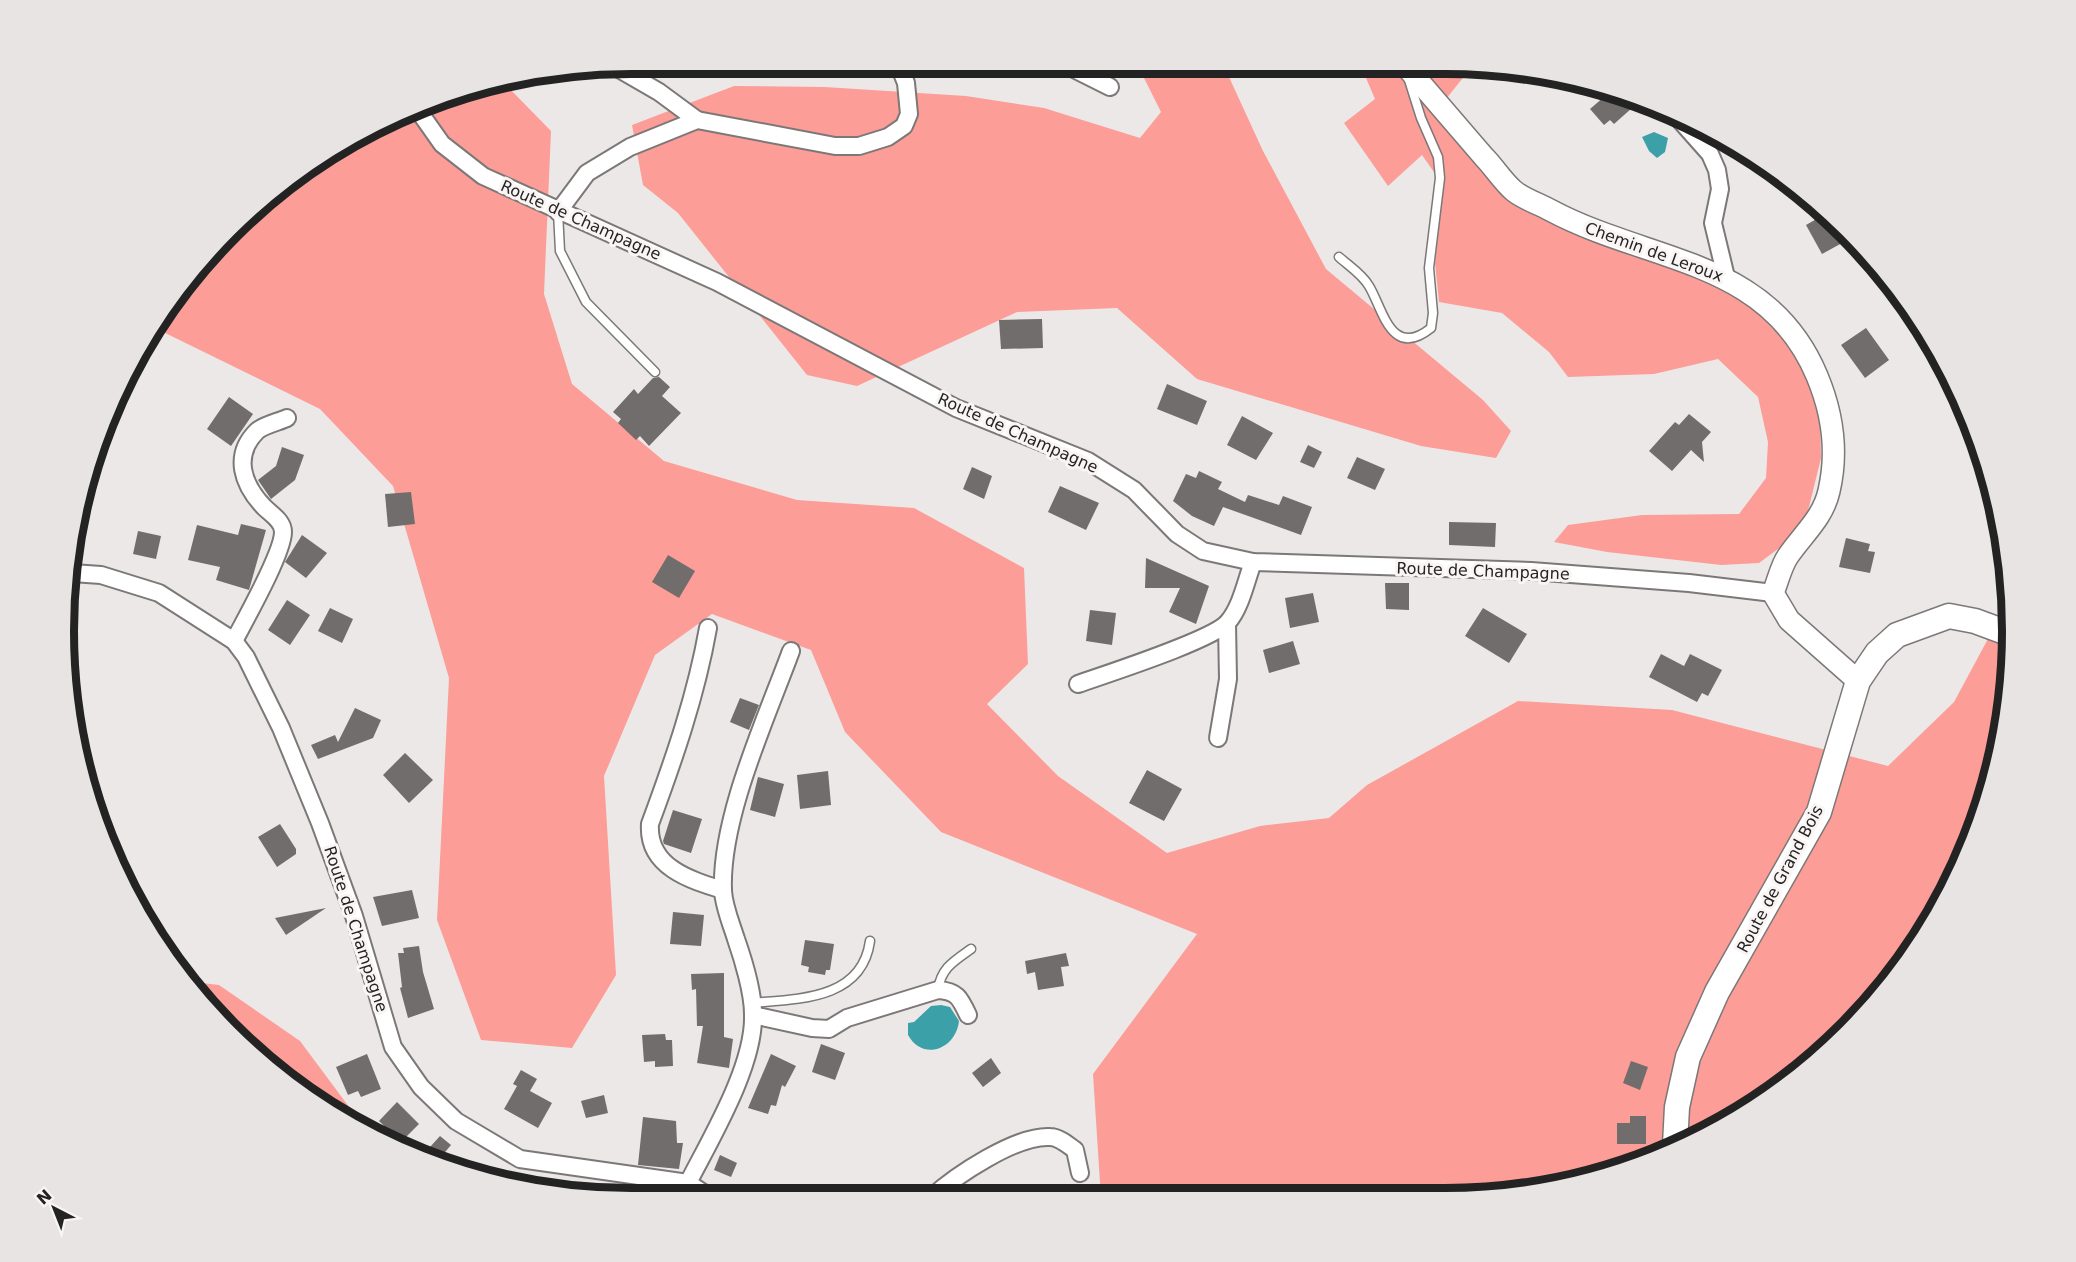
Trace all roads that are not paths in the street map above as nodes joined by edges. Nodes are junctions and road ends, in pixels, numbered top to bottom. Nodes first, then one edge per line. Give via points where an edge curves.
1 (628, 74) edge
2 (902, 74) edge
3 (1084, 74) edge
4 (1408, 74) edge
5 (1413, 74) edge
6 (1110, 87) dead end
7 (421, 115) edge
8 (697, 120) junction
9 (1689, 130) edge
10 (558, 212) junction
11 (1339, 256) dead end
12 (1726, 277) junction
13 (655, 372) dead end
14 (287, 418) dead end
15 (1253, 562) junction
16 (77, 573) edge
17 (1773, 594) junction
18 (1227, 624) junction
19 (708, 628) dead end
20 (2002, 631) edge
21 (234, 641) junction
22 (792, 651) dead end
23 (1858, 681) junction
24 (1078, 684) dead end
25 (1218, 738) dead end
26 (723, 890) junction
27 (870, 941) dead end
28 (971, 949) dead end
29 (938, 990) junction
30 (752, 1009) junction
31 (968, 1014) dead end
32 (1675, 1138) edge
33 (1080, 1173) dead end
34 (688, 1183) junction
35 (696, 1188) edge
36 (943, 1188) edge

1 - 8 street
2 - 8 street via 909,114 904,126 888,137 859,146 835,146
3 - 6 street
4 - 11 lane via 1438,157 1440,178 1429,268 1431,328 1415,337 1394,332 1384,322 1370,287
5 - 12 street, Chemin de Leroux via 1514,191 1603,234
7 - 10 street, Route de Champagne via 442,144 483,176
8 - 10 street via 630,147 587,173
9 - 12 street via 1710,154 1717,170 1720,189 1713,223
10 - 13 lane via 560,251 586,302
10 - 15 street, Route de Champagne via 717,282 956,408 1088,460 1134,490 1177,534 1203,551
12 - 17 street, Chemin de Leroux via 1767,306 1797,337 1821,385 1834,435 1833,472 1826,501 1820,516 1787,557
14 - 21 street via 258,430 241,462 247,487 281,523 283,534
15 - 17 street, Route de Champagne via 1531,571 1689,582
15 - 18 street
16 - 21 street, Route de Champagne via 101,575 159,592
17 - 23 street via 1789,620
18 - 24 street via 1194,641
18 - 25 street via 1228,679
19 - 26 street via 684,734 650,835 652,846 671,870
20 - 23 main road, Route de Grand Bois via 1949,616 1939,619 1897,635
21 - 34 street, Route de Champagne via 281,728 320,823 354,916 393,1047 421,1087 456,1121 520,1159
22 - 26 street via 740,788
23 - 32 main road, Route de Grand Bois via 1819,812 1717,992 1688,1057 1677,1107
26 - 30 street
27 - 30 lane via 863,964 831,992
28 - 29 lane via 944,969
29 - 30 street via 847,1018 829,1029
29 - 31 street via 958,995
30 - 34 street via 745,1064
33 - 36 street via 1075,1150 1050,1137 1027,1141 991,1156
34 - 35 street, Route de Champagne

